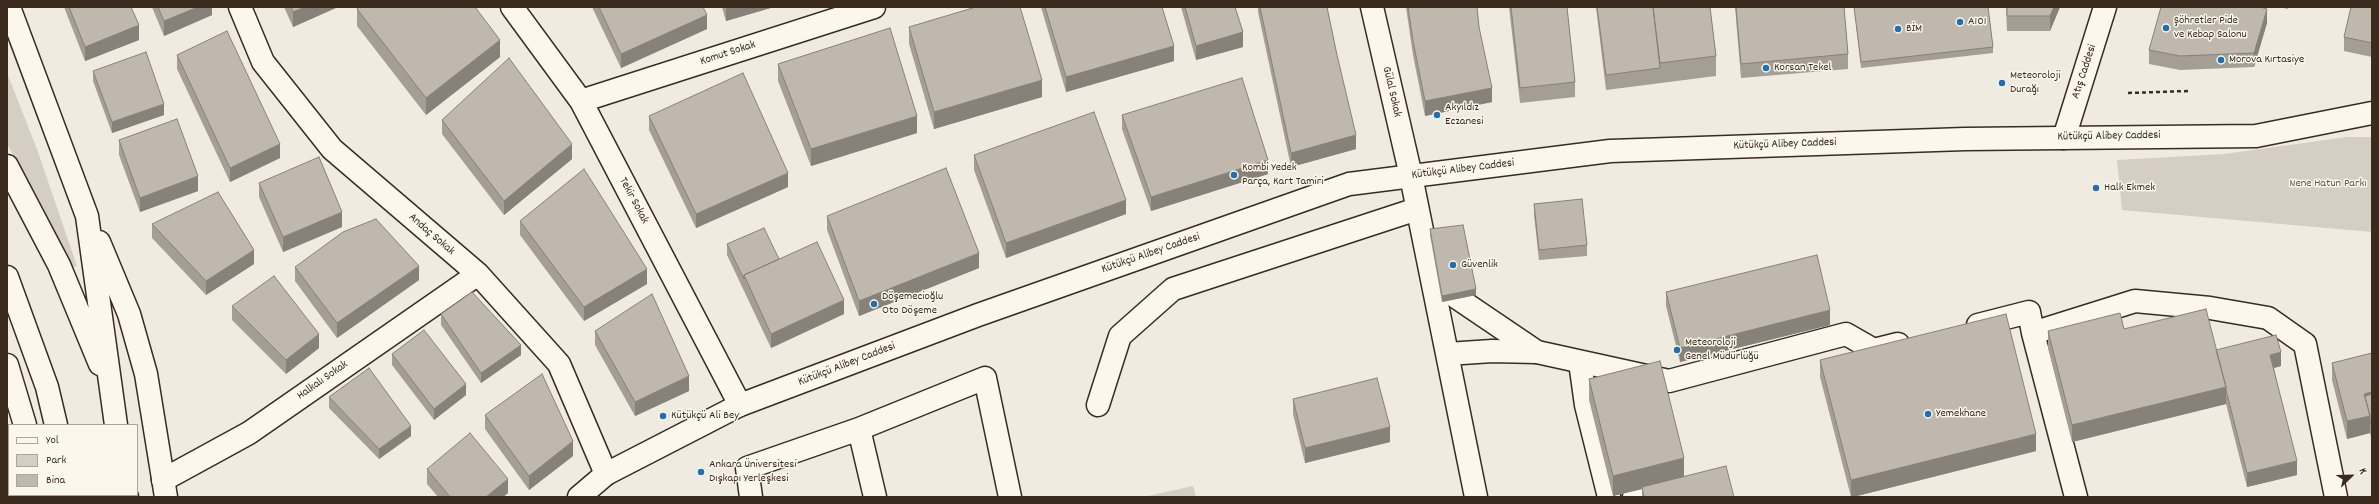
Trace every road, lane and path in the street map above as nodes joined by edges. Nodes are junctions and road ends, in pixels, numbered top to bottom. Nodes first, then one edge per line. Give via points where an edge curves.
1 (9, 7) edge
2 (240, 7) edge
3 (512, 7) edge
4 (874, 7) edge
5 (1372, 7) edge
6 (2105, 7) edge
7 (2188, 91) dead end
8 (2128, 92) dead end
9 (581, 101) junction
10 (2372, 113) edge
11 (2064, 138) junction
12 (7, 166) edge
13 (1411, 176) junction
14 (1417, 209) junction
15 (87, 216) junction
16 (1432, 243) edge
17 (478, 274) junction
18 (7, 277) edge
19 (1959, 329) edge
20 (2034, 333) junction
21 (1920, 338) edge
22 (1536, 352) junction
23 (1447, 354) junction
24 (1580, 362) junction
25 (7, 365) edge
26 (111, 389) junction
27 (740, 405) junction
28 (1098, 406) dead end
29 (25, 424) edge
30 (56, 424) edge
31 (116, 424) edge
32 (859, 429) junction
33 (606, 474) junction
34 (165, 488) edge
35 (579, 497) edge
36 (585, 497) edge
37 (751, 497) edge
38 (875, 497) edge
39 (1010, 497) edge
40 (1476, 497) edge
41 (1608, 497) edge
42 (1634, 497) edge
43 (1638, 497) edge
44 (2076, 497) edge
45 (2336, 497) edge

1 - 15 street
2 - 17 street, Andaç Sokak via 263,62 332,149
3 - 9 street, Tekir Sokak
4 - 9 street, Komut Sokak
5 - 13 street, Gülal Sokak
6 - 11 street, Atış Caddesi
7 - 8 path
9 - 27 street, Tekir Sokak
10 - 11 street, Kütükçü Alibey Caddesi via 2256,136
11 - 13 street, Kütükçü Alibey Caddesi via 1610,151
12 - 26 street via 59,266
13 - 14 street, Gülal Sokak
13 - 27 street, Kütükçü Alibey Caddesi via 1349,184 985,312
14 - 23 street, Gülal Sokak
14 - 28 street via 1173,289 1120,336
15 - 26 street
15 - 34 street via 129,314 146,374
16 - 22 street via 1441,287
17 - 33 street, Andaç Sokak via 559,364
17 - 34 street, Halkalı Sokak via 249,434
18 - 30 street via 47,387
19 - 20 street via 2029,312
20 - 44 street
20 - 45 street via 2135,301 2210,308 2268,318 2305,344
21 - 24 street via 1874,350 1846,334 1669,381
22 - 23 street
22 - 24 street
23 - 40 street, Gülal Sokak
24 - 41 street via 1586,405
25 - 29 street
26 - 31 street
27 - 33 street, Kütükçü Alibey Caddesi
32 - 37 street via 747,468
32 - 38 street
32 - 39 street via 985,378
33 - 35 street, Kütükçü Alibey Caddesi
33 - 36 street, Kütükçü Alibey Caddesi
42 - 43 street

